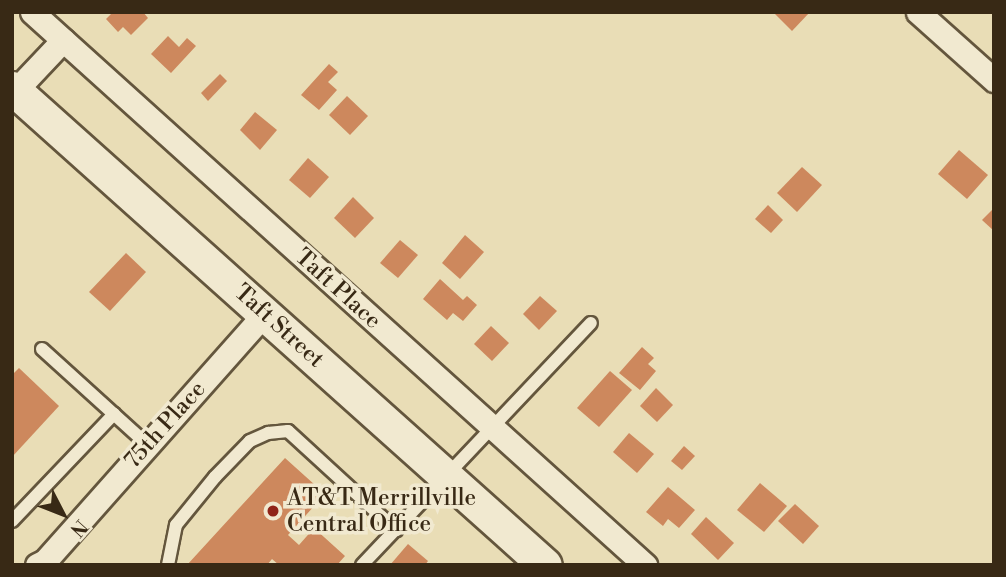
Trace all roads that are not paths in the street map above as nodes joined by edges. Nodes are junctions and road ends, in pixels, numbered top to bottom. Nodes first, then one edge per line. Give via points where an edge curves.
1 (32, 12) edge
2 (918, 12) edge
3 (63, 40) junction
4 (994, 80) edge
5 (14, 90) edge
6 (264, 314) junction
7 (591, 323) dead end
8 (42, 349) dead end
9 (114, 414) junction
10 (492, 428) junction
11 (148, 444) junction
12 (447, 477) junction
13 (12, 521) edge
14 (396, 530) junction
15 (37, 565) edge
16 (168, 565) edge
17 (362, 565) edge
18 (545, 565) edge
19 (645, 565) edge

1 - 3 street, Taft Place
2 - 4 street
3 - 5 street
3 - 10 street, Taft Place
5 - 6 main road, Taft Street
6 - 11 street, 75th Place
6 - 12 main road, Taft Street
7 - 10 lane
8 - 9 lane
9 - 11 lane
9 - 13 lane
10 - 12 lane
10 - 19 street, Taft Place
11 - 15 street, 75th Place
12 - 14 lane
12 - 18 main road, Taft Street
14 - 16 lane via 288,431 268,433 250,441 176,525
14 - 17 lane

